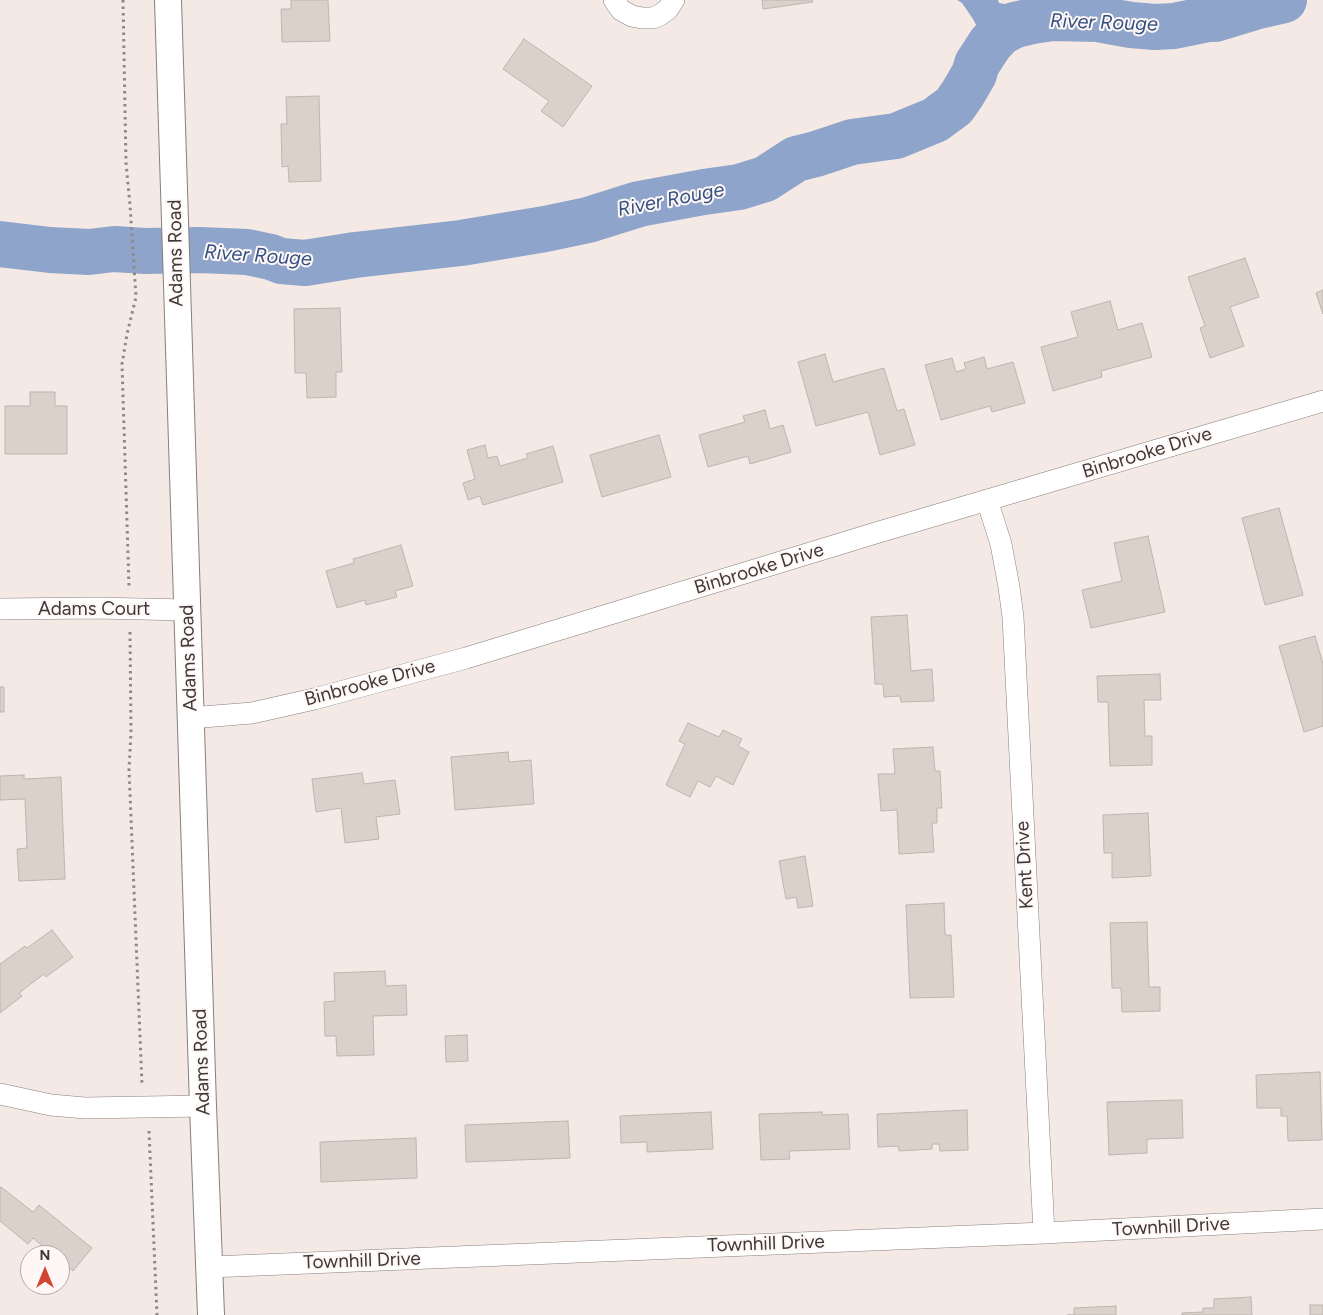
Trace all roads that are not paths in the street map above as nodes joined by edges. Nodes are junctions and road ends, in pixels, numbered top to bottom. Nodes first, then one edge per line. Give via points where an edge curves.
1 (168, 0) edge
2 (614, 0) edge
3 (674, 0) edge
4 (1323, 401) edge
5 (987, 500) junction
6 (0, 609) edge
7 (187, 610) junction
8 (190, 718) junction
9 (0, 1094) edge
10 (203, 1106) junction
11 (1323, 1219) edge
12 (1044, 1233) junction
13 (210, 1267) junction
14 (211, 1315) edge

1 - 7 street, Adams Road
2 - 3 street via 632,16 653,18 668,9
4 - 5 street, Binbrooke Drive
5 - 8 street, Binbrooke Drive via 466,658 252,714
5 - 12 street, Kent Drive via 1001,544 1014,626
6 - 7 street, Adams Court
7 - 8 street, Adams Road
8 - 10 street, Adams Road
9 - 10 street via 51,1105 85,1108
10 - 13 street, Adams Road
11 - 12 street, Townhill Drive
12 - 13 street, Townhill Drive
13 - 14 street, Adams Road

